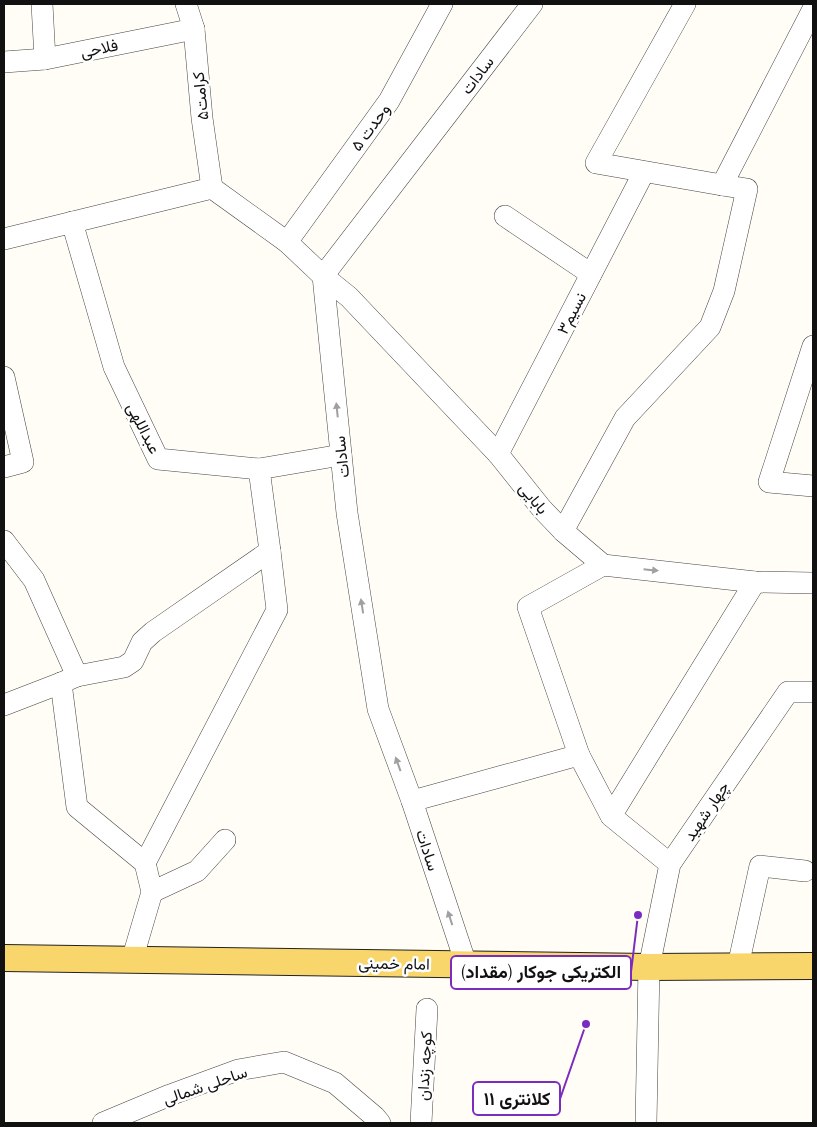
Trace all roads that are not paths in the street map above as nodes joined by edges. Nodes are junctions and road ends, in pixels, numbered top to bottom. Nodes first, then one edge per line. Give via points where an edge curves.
1 (42, 4) edge
2 (186, 4) edge
3 (442, 4) edge
4 (532, 4) edge
5 (685, 4) edge
6 (813, 9) edge
7 (194, 29) junction
8 (45, 59) junction
9 (4, 62) edge
10 (644, 172) junction
11 (722, 185) junction
12 (212, 188) junction
13 (505, 216) dead end
14 (72, 222) junction
15 (4, 239) edge
16 (287, 242) junction
17 (591, 274) junction
18 (323, 276) junction
19 (813, 346) edge
20 (4, 377) edge
21 (498, 454) junction
22 (341, 455) junction
23 (4, 467) edge
24 (259, 469) junction
25 (813, 486) edge
26 (563, 531) junction
27 (4, 541) edge
28 (270, 552) junction
29 (603, 565) junction
30 (755, 582) junction
31 (813, 583) edge
32 (69, 680) junction
33 (813, 692) edge
34 (4, 704) edge
35 (580, 755) junction
36 (412, 801) junction
37 (612, 816) junction
38 (225, 840) dead end
39 (145, 863) junction
40 (670, 864) junction
41 (806, 871) dead end
42 (152, 892) junction
43 (4, 958) edge
44 (132, 960) junction
45 (466, 964) junction
46 (738, 966) junction
47 (813, 966) edge
48 (649, 967) junction
49 (427, 1009) dead end
50 (103, 1123) edge
51 (380, 1123) edge
52 (421, 1123) edge
53 (646, 1123) edge

1 - 8 street
2 - 7 street, کرامت۵
3 - 16 street, وحدت ۵ via 389,101
4 - 18 street, سادات
5 - 10 street via 596,163
6 - 11 street
7 - 8 street, فلاحی
7 - 12 street, کرامت۵
8 - 9 street, فلاحی
10 - 11 street
10 - 17 street, نسیم۳
11 - 26 street via 747,189 724,291 710,328 625,418
12 - 14 street
12 - 16 street, بابایی
13 - 17 street
14 - 15 street
14 - 24 street, عبداللهی via 114,367 158,459
16 - 18 street, بابایی
17 - 21 street, نسیم۳
18 - 21 street, بابایی via 348,296
22 -> 18 street, سادات
19 - 25 street via 770,482
20 - 23 street via 23,462
21 - 26 street, بابایی
22 - 24 street, عبداللهی
36 -> 22 street, سادات via 378,709
24 - 28 street
26 - 29 street, بابایی
27 - 32 street via 34,580
28 - 32 street via 153,632 142,642 133,661 124,667
28 - 39 street via 277,610
29 -> 30 street
29 - 35 street via 528,607
30 - 31 street
30 - 37 street
32 - 34 street
32 - 39 street via 77,807
33 - 40 street, چهار شهید via 788,692
35 - 36 street
35 - 37 street
45 -> 36 street, سادات
37 - 40 street
38 - 42 street via 197,871
39 - 42 street
40 - 48 street, چهار شهید
41 - 46 street via 760,866
42 - 44 street
43 - 44 main road, امام خمینی
44 - 45 main road, امام خمینی
45 - 48 main road, امام خمینی
46 - 47 main road, امام خمینی
46 - 48 main road, امام خمینی
48 - 53 street, چهار شهید
49 - 52 street, کوچه زندان
50 - 51 street, ساحلی شمالی via 238,1070 284,1062 335,1082

